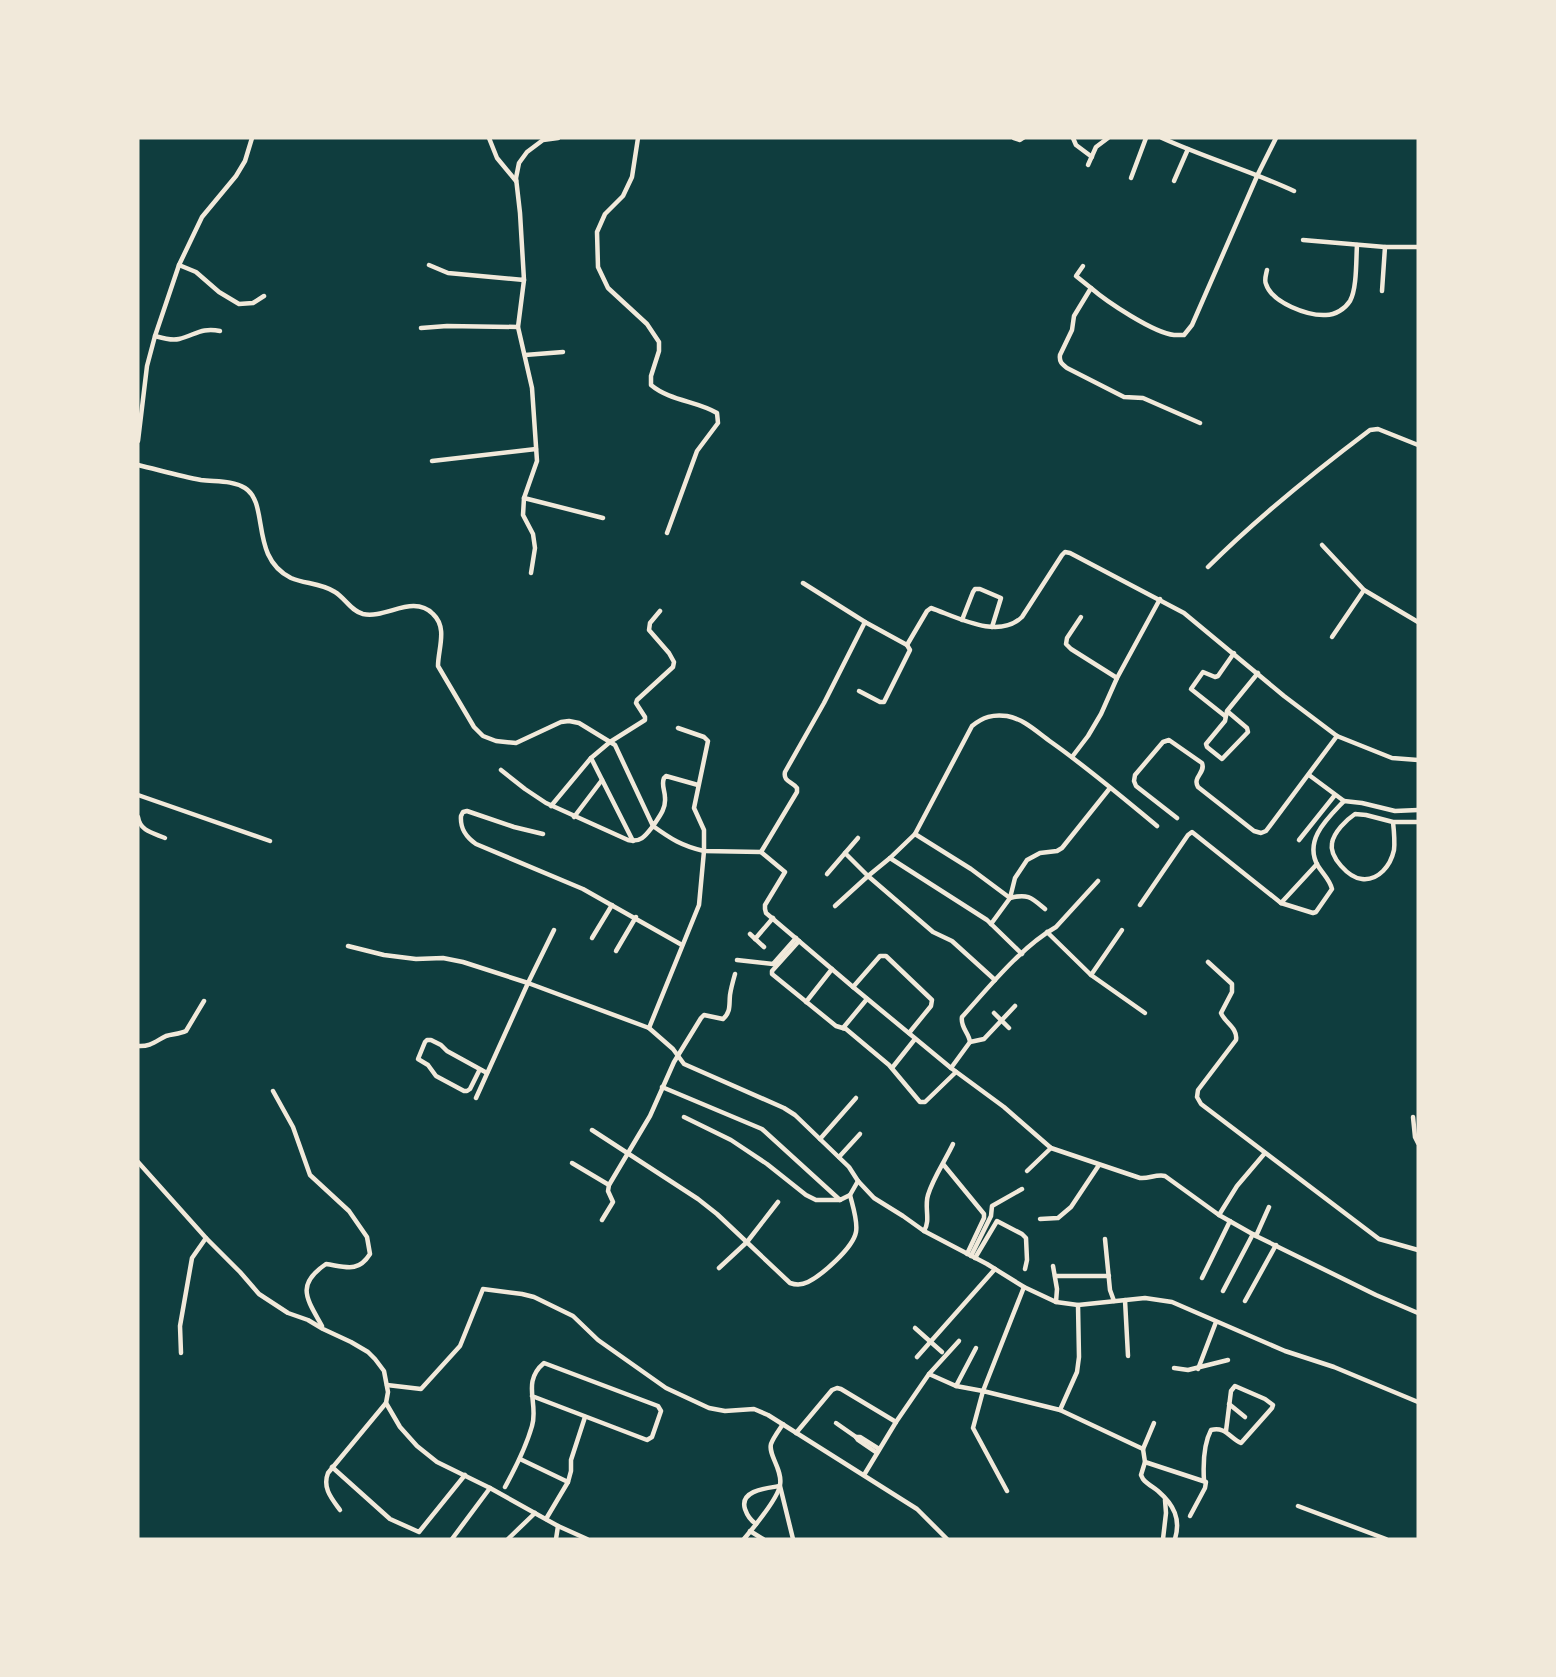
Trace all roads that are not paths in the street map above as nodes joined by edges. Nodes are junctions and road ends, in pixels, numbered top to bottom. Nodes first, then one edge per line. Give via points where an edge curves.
1 (252, 138) edge
2 (489, 138) edge
3 (558, 138) edge
4 (638, 138) edge
5 (1014, 138) edge
6 (1023, 138) edge
7 (1073, 138) edge
8 (1108, 138) edge
9 (1146, 138) edge
10 (1162, 138) edge
11 (1276, 138) edge
12 (1188, 149) junction
13 (1092, 157) junction
14 (1088, 165) dead end
15 (1258, 174) junction
16 (1131, 178) dead end
17 (516, 181) junction
18 (1174, 181) dead end
19 (1294, 191) dead end
20 (1303, 240) dead end
21 (1357, 245) junction
22 (1384, 247) junction
23 (1418, 247) edge
24 (179, 265) junction
25 (429, 265) dead end
26 (1083, 266) dead end
27 (1267, 270) dead end
28 (524, 280) junction
29 (1091, 288) junction
30 (1382, 291) dead end
31 (264, 296) dead end
32 (518, 327) junction
33 (421, 328) dead end
34 (220, 331) dead end
35 (155, 336) junction
36 (563, 352) dead end
37 (525, 355) junction
38 (138, 365) edge
39 (147, 366) junction
40 (1200, 423) dead end
41 (138, 441) edge
42 (1418, 446) edge
43 (536, 449) junction
44 (432, 461) dead end
45 (138, 465) edge
46 (524, 498) junction
47 (603, 518) dead end
48 (667, 533) dead end
49 (1322, 545) dead end
50 (1208, 567) dead end
51 (531, 573) dead end
52 (803, 583) dead end
53 (1364, 590) junction
54 (1160, 599) junction
55 (660, 611) dead end
56 (1081, 618) dead end
57 (962, 620) junction
58 (865, 622) junction
59 (1418, 622) edge
60 (992, 627) junction
61 (1332, 637) dead end
62 (907, 645) junction
63 (1234, 653) junction
64 (1258, 673) junction
65 (1118, 678) junction
66 (859, 691) dead end
67 (1226, 713) junction
68 (678, 728) dead end
69 (1337, 736) junction
70 (610, 742) junction
71 (1072, 757) junction
72 (591, 758) junction
73 (1418, 760) edge
74 (501, 770) dead end
75 (1309, 775) junction
76 (602, 780) junction
77 (698, 785) junction
78 (1110, 788) junction
79 (138, 795) edge
80 (1335, 795) junction
81 (1344, 801) junction
82 (551, 806) junction
83 (1418, 810) edge
84 (138, 817) edge
85 (574, 817) junction
86 (1177, 818) dead end
87 (1393, 822) junction
88 (1418, 822) edge
89 (653, 826) junction
90 (1157, 826) dead end
91 (543, 834) dead end
92 (915, 834) junction
93 (165, 838) dead end
94 (858, 838) dead end
95 (1299, 840) dead end
96 (270, 841) dead end
97 (633, 841) junction
98 (704, 851) junction
99 (761, 852) junction
100 (845, 853) junction
101 (890, 858) junction
102 (1317, 864) junction
103 (827, 874) dead end
104 (868, 876) junction
105 (1098, 881) dead end
106 (1010, 898) junction
107 (1281, 903) junction
108 (612, 905) junction
109 (1140, 905) dead end
110 (835, 906) dead end
111 (1045, 909) dead end
112 (636, 918) junction
113 (773, 918) junction
114 (991, 924) junction
115 (554, 930) dead end
116 (1122, 930) dead end
117 (1047, 932) junction
118 (750, 934) dead end
119 (592, 938) dead end
120 (755, 939) junction
121 (798, 940) junction
122 (682, 945) junction
123 (348, 946) dead end
124 (764, 947) dead end
125 (616, 951) dead end
126 (1022, 954) junction
127 (737, 960) dead end
128 (1208, 962) dead end
129 (832, 969) junction
130 (735, 974) dead end
131 (1091, 975) junction
132 (995, 980) junction
133 (528, 983) junction
134 (853, 987) junction
135 (867, 999) junction
136 (204, 1001) dead end
137 (806, 1002) junction
138 (1015, 1006) dead end
139 (994, 1013) dead end
140 (1145, 1013) dead end
141 (1001, 1020) junction
142 (649, 1028) junction
143 (843, 1028) junction
144 (1009, 1028) dead end
145 (909, 1033) junction
146 (915, 1039) junction
147 (970, 1042) junction
148 (138, 1046) edge
149 (678, 1056) junction
150 (892, 1068) junction
151 (951, 1068) junction
152 (480, 1069) junction
153 (956, 1072) junction
154 (487, 1073) junction
155 (662, 1087) junction
156 (273, 1090) dead end
157 (476, 1098) dead end
158 (856, 1098) dead end
159 (684, 1117) dead end
160 (1413, 1118) dead end
161 (592, 1130) dead end
162 (860, 1134) dead end
163 (820, 1139) junction
164 (1418, 1143) edge
165 (953, 1144) dead end
166 (1051, 1148) junction
167 (627, 1153) junction
168 (1265, 1153) junction
169 (839, 1157) junction
170 (138, 1162) edge
171 (573, 1163) dead end
172 (943, 1164) junction
173 (1099, 1165) junction
174 (1027, 1172) dead end
175 (858, 1181) junction
176 (609, 1185) junction
177 (1022, 1189) dead end
178 (850, 1196) junction
179 (840, 1200) junction
180 (778, 1202) dead end
181 (1269, 1207) dead end
182 (1219, 1215) junction
183 (1040, 1219) dead end
184 (602, 1220) dead end
185 (1230, 1221) junction
186 (924, 1232) junction
187 (1254, 1235) junction
188 (206, 1238) junction
189 (1105, 1239) dead end
190 (747, 1242) junction
191 (1275, 1245) junction
192 (1418, 1250) edge
193 (971, 1256) junction
194 (1053, 1266) dead end
195 (719, 1268) dead end
196 (994, 1269) junction
197 (1024, 1269) dead end
198 (1055, 1276) junction
199 (1109, 1276) junction
200 (1202, 1278) dead end
201 (1024, 1287) junction
202 (1223, 1291) dead end
203 (1125, 1300) junction
204 (1114, 1301) junction
205 (1245, 1301) dead end
206 (1056, 1302) junction
207 (1078, 1305) junction
208 (1418, 1313) edge
209 (1216, 1322) junction
210 (915, 1328) dead end
211 (323, 1329) junction
212 (959, 1341) dead end
213 (930, 1342) junction
214 (976, 1348) dead end
215 (942, 1352) dead end
216 (181, 1353) dead end
217 (1128, 1356) dead end
218 (917, 1357) dead end
219 (1228, 1360) dead end
220 (1174, 1368) dead end
221 (1198, 1369) junction
222 (929, 1374) junction
223 (387, 1385) junction
224 (956, 1386) junction
225 (983, 1391) junction
226 (532, 1396) junction
227 (1418, 1402) edge
228 (386, 1403) junction
229 (1229, 1404) junction
230 (1060, 1410) junction
231 (585, 1417) junction
232 (1245, 1417) dead end
233 (896, 1422) junction
234 (836, 1423) dead end
235 (1154, 1423) dead end
236 (783, 1424) junction
237 (1226, 1431) junction
238 (796, 1433) junction
239 (1143, 1449) junction
240 (878, 1451) junction
241 (520, 1459) junction
242 (1145, 1462) junction
243 (333, 1467) junction
244 (465, 1475) junction
245 (864, 1475) junction
246 (1204, 1480) junction
247 (568, 1482) junction
248 (506, 1486) dead end
249 (780, 1486) junction
250 (490, 1488) junction
251 (1007, 1491) dead end
252 (1164, 1497) junction
253 (1298, 1506) dead end
254 (340, 1510) dead end
255 (535, 1513) junction
256 (1190, 1516) dead end
257 (546, 1519) junction
258 (756, 1524) junction
259 (558, 1526) junction
260 (750, 1531) junction
261 (452, 1539) edge
262 (508, 1539) edge
263 (556, 1539) edge
264 (587, 1539) edge
265 (744, 1539) edge
266 (762, 1539) edge
267 (793, 1539) edge
268 (947, 1539) edge
269 (1163, 1539) edge
270 (1174, 1539) edge
271 (1386, 1539) edge

1 - 24 street via 241,168 202,217
2 - 17 street via 497,158
3 - 17 street via 543,140 526,152 519,163
4 - 48 street via 632,177 597,232 598,267 608,288 647,324 659,342 651,385 717,413 718,423 697,451
5 - 6 street
7 - 13 street
8 - 13 street via 1096,147
9 - 16 street
10 - 12 street
11 - 15 street
12 - 15 street
12 - 18 street
13 - 14 street
15 - 19 street
15 - 29 street via 1192,325 1184,335 1158,330
17 - 28 street
20 - 21 street
21 - 22 street
21 - 27 street via 1352,295 1346,305 1332,314 1310,312 1278,300 1265,283
22 - 23 street
22 - 30 street
24 - 31 street via 196,272 239,304 253,303
24 - 35 street
25 - 28 street via 448,273
26 - 29 street via 1076,276
28 - 32 street
29 - 40 street via 1074,316 1060,355 1061,364 1124,397 1143,398
32 - 33 street
32 - 37 street
34 - 35 street via 199,331 170,340
35 - 39 street
36 - 37 street
37 - 43 street via 532,388
38 - 39 street
39 - 41 street
42 - 50 street via 1370,429 1303,481
43 - 44 street
43 - 46 street via 537,461
45 - 70 street via 247,489 255,500 267,555 279,570 293,579 321,585 354,610 363,614 383,613 407,606 421,607 433,614 441,627 438,666 474,728 483,736 516,743 569,721
46 - 47 street
46 - 51 street via 523,515 535,548
49 - 53 street
52 - 58 street
53 - 59 street
53 - 61 street
54 - 60 street via 1065,552 1022,617 1009,625
54 - 63 street
54 - 65 street
55 - 70 street via 649,630 673,658 673,667 637,700 645,717 643,723
56 - 65 street via 1066,644
57 - 60 street
57 - 60 street via 973,592 980,589 1001,598
57 - 62 street via 931,608
58 - 62 street
58 - 99 street via 785,772 786,781 795,785 797,792
62 - 66 street via 910,650 884,702
63 - 64 street
63 - 67 street via 1218,676 1203,672 1191,689
64 - 67 street
64 - 69 street
65 - 71 street via 1088,736
67 - 67 street via 1225,721 1205,745 1222,759 1248,732
68 - 77 street via 708,741
69 - 73 street via 1392,758
69 - 75 street
70 - 72 street
70 - 89 street via 615,745
71 - 78 street
71 - 92 street via 1022,721 1008,716 981,718 972,726
72 - 76 street
72 - 82 street
74 - 82 street
75 - 80 street
75 - 86 street via 1261,833 1198,787 1195,782 1202,763 1168,740 1135,775 1134,781
76 - 85 street
76 - 97 street
77 - 89 street via 666,776 662,783 665,806
77 - 98 street via 694,808 704,830
78 - 90 street
78 - 106 street via 1062,848 1027,860 1015,878
79 - 96 street
80 - 81 street
80 - 95 street
81 - 83 street via 1395,811
81 - 102 street via 1316,836
82 - 85 street
84 - 93 street via 144,829
85 - 97 street
87 - 87 street via 1354,814 1335,834 1331,851 1334,858 1353,876 1375,878 1391,861
87 - 88 street
89 - 97 street via 644,838
89 - 98 street via 672,841
91 - 108 street via 467,811 461,816 466,837 476,844
92 - 101 street
92 - 106 street
94 - 100 street
98 - 99 street
98 - 122 street via 699,905
99 - 113 street via 785,872 765,905 766,913
100 - 103 street
100 - 104 street
101 - 104 street
101 - 114 street
102 - 107 street
102 - 107 street via 1332,889 1319,910 1312,913
104 - 110 street
104 - 132 street
105 - 117 street
106 - 111 street via 1033,898
106 - 114 street
107 - 109 street via 1192,832
108 - 112 street
108 - 119 street
112 - 122 street
112 - 125 street
113 - 120 street
113 - 121 street
114 - 126 street
115 - 133 street
116 - 131 street
117 - 126 street
117 - 131 street
118 - 120 street
120 - 124 street
121 - 127 street via 773,964
121 - 129 street
121 - 137 street via 772,973
122 - 142 street
123 - 133 street via 384,955 463,962
126 - 132 street
128 - 168 street via 1232,984 1221,1013 1237,1035 1197,1097
129 - 134 street
129 - 137 street
130 - 149 street via 727,1016 702,1016
131 - 140 street
132 - 147 street via 962,1017
133 - 142 street
133 - 154 street
134 - 135 street
134 - 145 street via 880,956 886,956 932,1000
135 - 143 street
135 - 145 street
136 - 148 street via 186,1031
137 - 143 street
138 - 141 street
139 - 141 street
141 - 144 street
141 - 147 street via 984,1039
142 - 149 street
143 - 150 street
145 - 146 street
146 - 150 street
146 - 151 street
147 - 151 street
149 - 155 street
149 - 163 street via 684,1064 784,1108
150 - 153 street via 921,1103
151 - 153 street
152 - 152 street via 431,1040 427,1040 418,1056 436,1076 464,1091 470,1089
152 - 154 street
153 - 166 street
154 - 157 street
155 - 167 street
155 - 179 street via 762,1129
156 - 211 street via 293,1127 310,1175 349,1211 367,1237 370,1254 358,1267 327,1264 309,1278 307,1300
158 - 163 street
159 - 179 street via 731,1140 806,1195 816,1200
160 - 164 street
161 - 167 street
162 - 169 street
163 - 169 street
165 - 172 street
166 - 173 street
166 - 174 street
167 - 176 street
167 - 190 street via 698,1199
168 - 182 street
168 - 192 street via 1379,1239
169 - 175 street
170 - 188 street
171 - 176 street
172 - 186 street via 927,1196
172 - 193 street via 984,1214
173 - 182 street via 1145,1179 1165,1176
173 - 183 street via 1071,1207 1058,1218
175 - 178 street
175 - 186 street via 874,1198
176 - 184 street via 613,1202
177 - 193 street via 992,1206
178 - 179 street
178 - 190 street via 856,1224 853,1240 836,1260 807,1282 790,1283
180 - 190 street
181 - 187 street
182 - 185 street
185 - 187 street
185 - 200 street
186 - 193 street
187 - 191 street
187 - 202 street
188 - 211 street via 259,1294
188 - 216 street via 192,1258 180,1326
189 - 199 street
190 - 195 street
191 - 205 street
191 - 208 street
193 - 196 street
193 - 197 street via 998,1222 1026,1238 1028,1260
194 - 198 street
196 - 201 street
196 - 213 street
198 - 199 street
198 - 206 street
199 - 204 street
201 - 206 street
201 - 225 street
203 - 204 street
203 - 209 street via 1172,1302
203 - 217 street
204 - 207 street
206 - 207 street
207 - 230 street via 1077,1372
209 - 221 street
209 - 227 street
210 - 213 street
211 - 223 street via 368,1352 384,1371
212 - 222 street
213 - 215 street
213 - 218 street
214 - 224 street
219 - 221 street
220 - 221 street
222 - 224 street
222 - 233 street
223 - 228 street
223 - 236 street via 421,1389 460,1346 483,1289 490,1289 534,1297 573,1316 597,1340 666,1388 700,1404 725,1411 754,1409
224 - 225 street
225 - 230 street
225 - 251 street via 973,1428
226 - 231 street
226 - 231 street via 532,1380 544,1363 658,1406 661,1411 649,1440
226 - 241 street via 533,1423
228 - 243 street
228 - 244 street via 417,1446 437,1462
229 - 232 street
229 - 237 street
229 - 237 street via 1232,1389 1237,1386 1273,1406 1242,1442
230 - 239 street
231 - 247 street
233 - 238 street via 837,1388
233 - 240 street
234 - 240 street
235 - 239 street
236 - 238 street
236 - 249 street via 770,1449 781,1473
237 - 246 street via 1214,1428 1209,1433
238 - 245 street
239 - 242 street
240 - 245 street
241 - 247 street
241 - 248 street
242 - 246 street
242 - 252 street via 1143,1479
243 - 244 street via 390,1519 419,1532
243 - 254 street via 326,1478 327,1492
244 - 250 street
245 - 268 street via 917,1509
246 - 256 street via 1205,1488
247 - 257 street
249 - 258 street
249 - 258 street via 750,1493 746,1498 744,1508
249 - 267 street
250 - 255 street
250 - 261 street
252 - 269 street
252 - 270 street via 1178,1521
253 - 271 street
255 - 257 street
255 - 262 street
257 - 259 street
258 - 260 street
259 - 263 street
259 - 264 street
260 - 265 street
260 - 266 street

